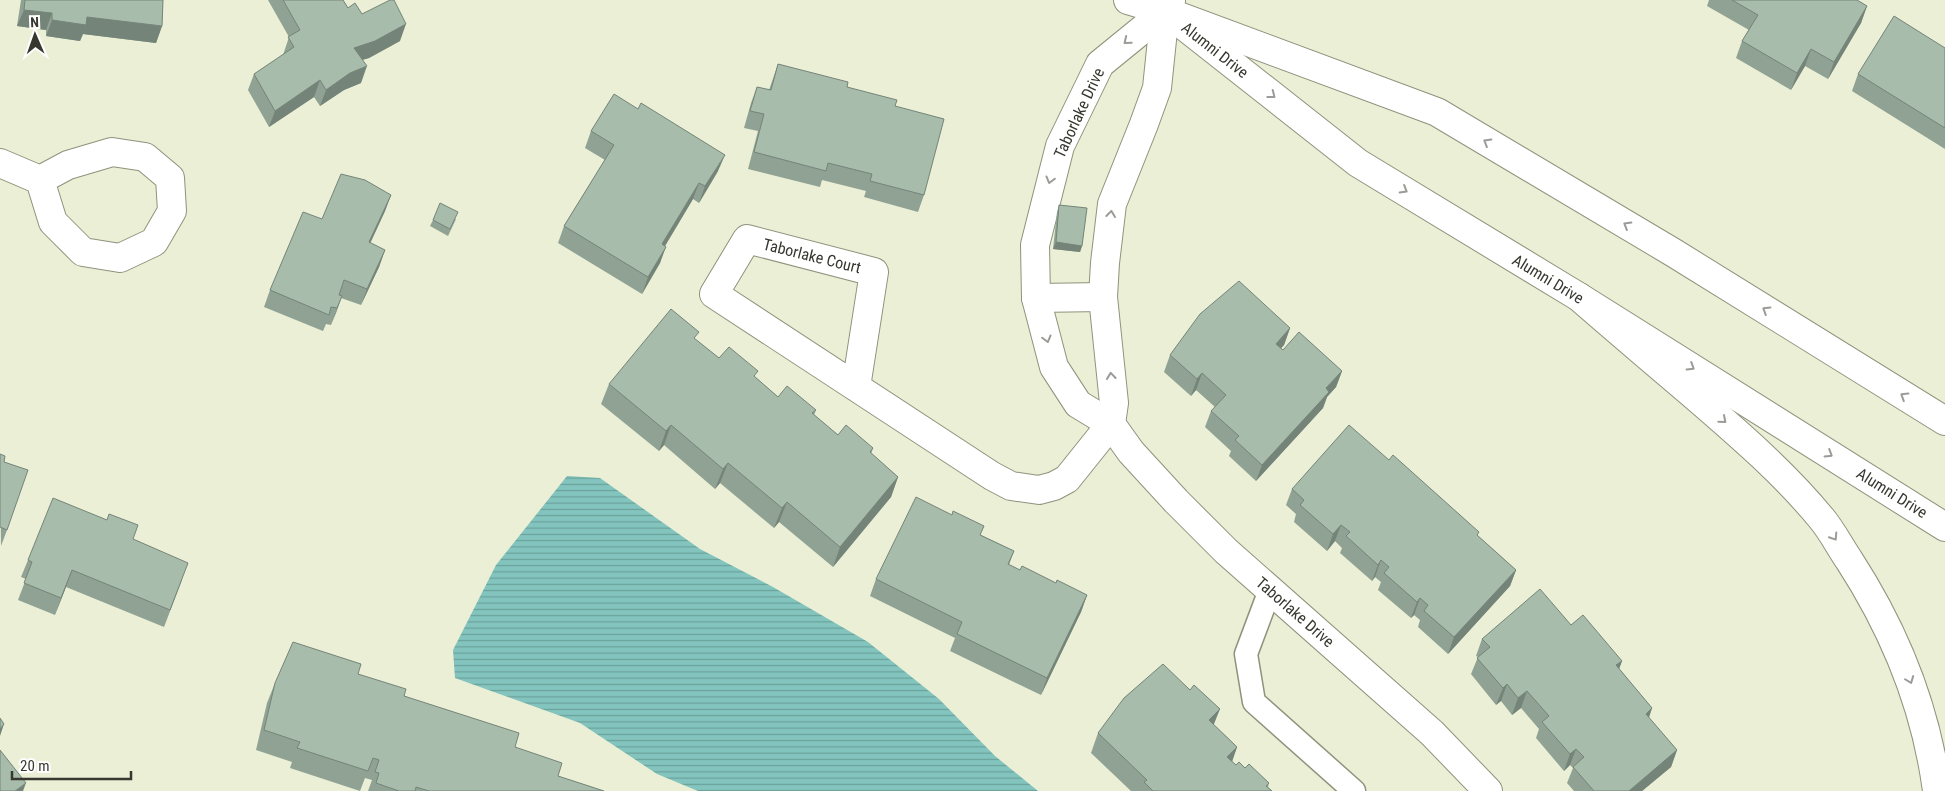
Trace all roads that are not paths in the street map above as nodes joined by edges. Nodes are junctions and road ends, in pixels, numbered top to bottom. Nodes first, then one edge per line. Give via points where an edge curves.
1 (1128, 0) edge
2 (1169, 5) edge
3 (0, 163) edge
4 (40, 180) junction
5 (1103, 297) junction
6 (1579, 297) junction
7 (1036, 298) junction
8 (856, 387) junction
9 (1945, 421) edge
10 (1111, 424) junction
11 (1945, 527) edge
12 (1270, 590) junction
13 (1354, 791) edge
14 (1488, 791) edge
15 (1937, 791) edge

1 - 2 main road, Alumni Drive
5 -> 2 main road via 1112,204 1156,88
2 -> 6 main road, Alumni Drive via 1358,163
2 -> 7 main road, Taborlake Drive via 1100,64 1060,146 1035,246
9 -> 2 main road, Alumni Drive via 1666,248 1437,112
3 - 4 main road
4 - 4 main road via 53,222 84,252 120,258 154,242 172,211 170,178 145,158 112,152 68,165
5 - 7 main road
10 -> 5 main road via 1114,403
6 -> 11 main road, Alumni Drive
6 -> 15 main road via 1735,431 1775,468 1822,520 1892,634 1917,698 1932,755
7 -> 10 main road, Taborlake Drive via 1054,367 1078,404
8 - 8 main road, Taborlake Court via 714,294 747,239 874,272
8 - 10 main road, Taborlake Court via 1011,486 1039,490 1066,479
10 - 12 main road, Taborlake Drive via 1131,452 1176,501
12 - 13 lane via 1246,654 1254,702
12 - 14 main road, Taborlake Drive via 1432,733

